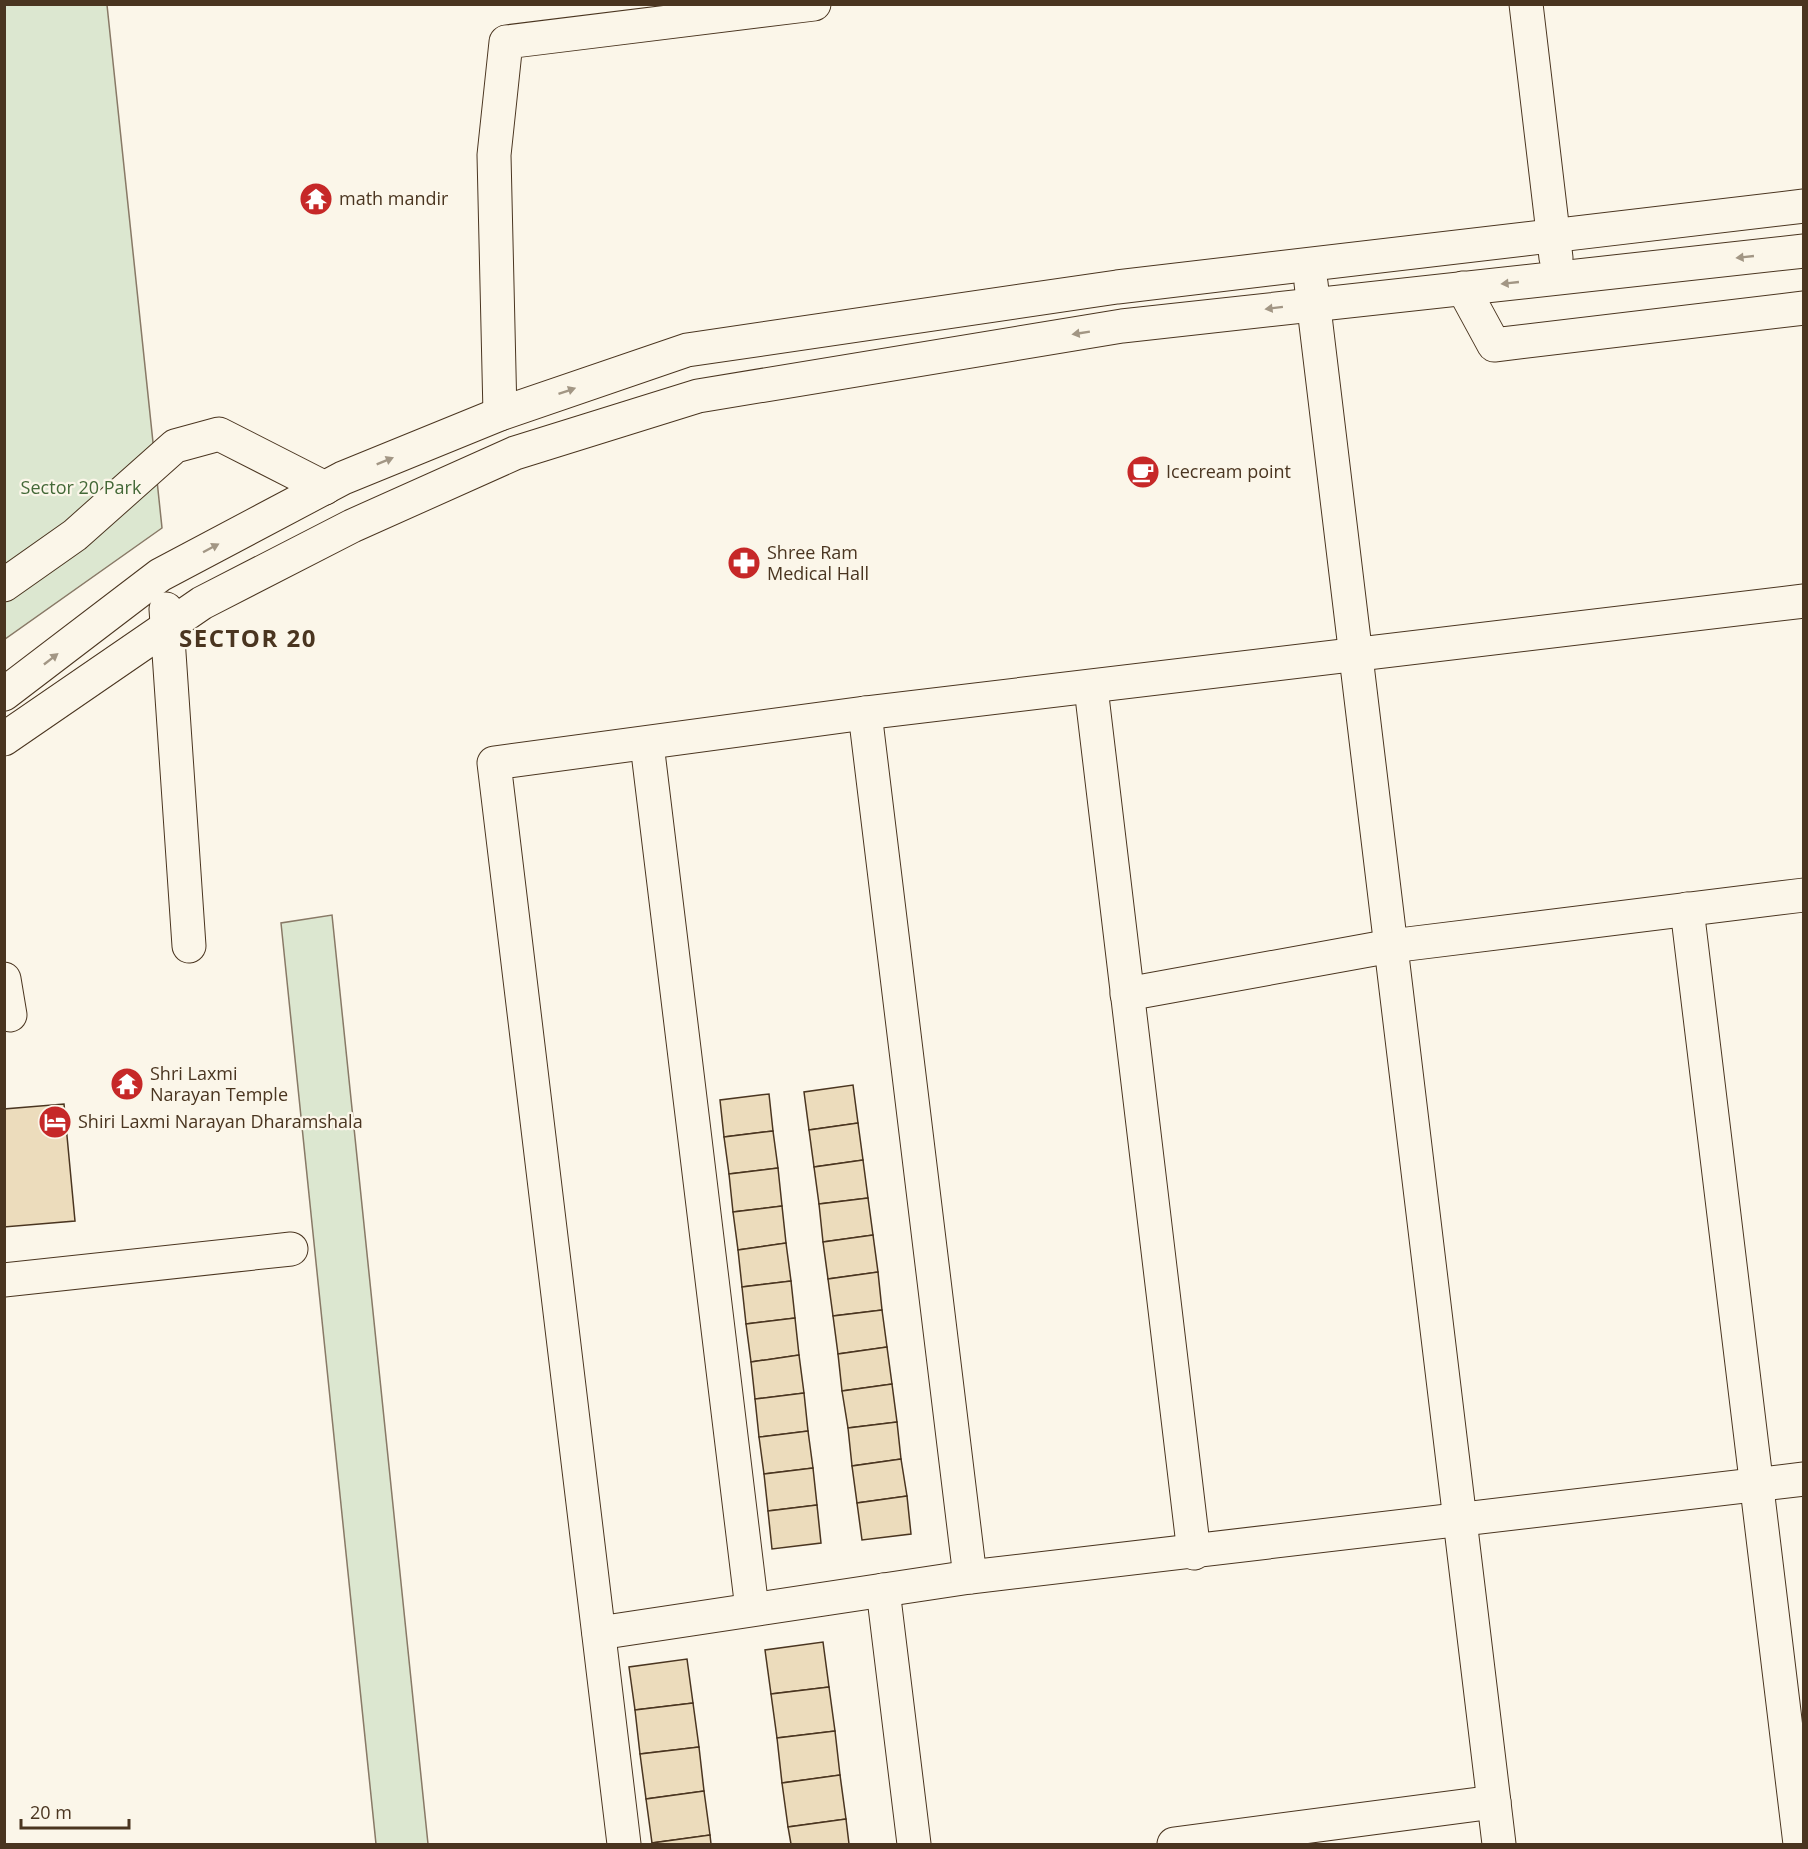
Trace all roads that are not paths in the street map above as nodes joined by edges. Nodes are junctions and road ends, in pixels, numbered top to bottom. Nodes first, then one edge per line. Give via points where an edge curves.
1 (814, 4) edge
2 (1526, 4) edge
3 (670, 13) edge
4 (1803, 206) edge
5 (1553, 236) junction
6 (1803, 251) edge
7 (1308, 264) junction
8 (1558, 278) junction
9 (1463, 288) junction
10 (1313, 304) junction
11 (1803, 308) edge
12 (500, 414) junction
13 (325, 488) junction
14 (160, 575) junction
15 (4, 585) edge
16 (1803, 601) edge
17 (169, 626) junction
18 (1355, 655) junction
19 (1090, 688) junction
20 (4, 694) edge
21 (865, 713) junction
22 (4, 739) edge
23 (647, 744) junction
24 (1803, 896) edge
25 (1687, 909) junction
26 (189, 946) dead end
27 (1391, 946) junction
28 (4, 980) edge
29 (1127, 994) junction
30 (10, 1015) dead end
31 (291, 1250) dead end
32 (4, 1280) edge
33 (1803, 1479) edge
34 (1756, 1484) junction
35 (1460, 1519) junction
36 (1194, 1552) junction
37 (970, 1577) junction
38 (883, 1590) junction
39 (752, 1609) junction
40 (599, 1633) junction
41 (1494, 1802) junction
42 (1182, 1844) edge
43 (624, 1845) edge
44 (914, 1845) edge
45 (1499, 1845) edge
46 (1800, 1845) edge

1 - 3 street
2 - 5 street
3 - 12 street via 506,42 495,155
4 - 5 street
5 - 7 street
5 - 8 street
6 -> 8 street
7 - 10 street
12 -> 7 street via 687,350 1117,287
8 -> 9 street
9 - 10 street
9 - 11 street via 1494,345
10 -> 17 street via 1122,326 698,396 515,453 352,526 202,603
10 - 18 street
13 -> 12 street
14 -> 13 street
13 - 15 street via 219,434 175,446 75,535
14 - 17 street
20 -> 14 street
16 - 18 street
17 - 22 street
17 - 26 street
18 - 19 street
18 - 27 street
19 - 21 street
19 - 29 street
21 - 23 street
21 - 37 street
23 - 39 street
23 - 40 street via 494,763
24 - 25 street
25 - 27 street
25 - 34 street
27 - 29 street
27 - 35 street
28 - 30 street
29 - 36 street
31 - 32 street
33 - 34 street
34 - 35 street
34 - 46 street
35 - 36 street
35 - 41 street
36 - 37 street
37 - 38 street
38 - 39 street
38 - 44 street
39 - 40 street
40 - 43 street
41 - 42 street
41 - 45 street

